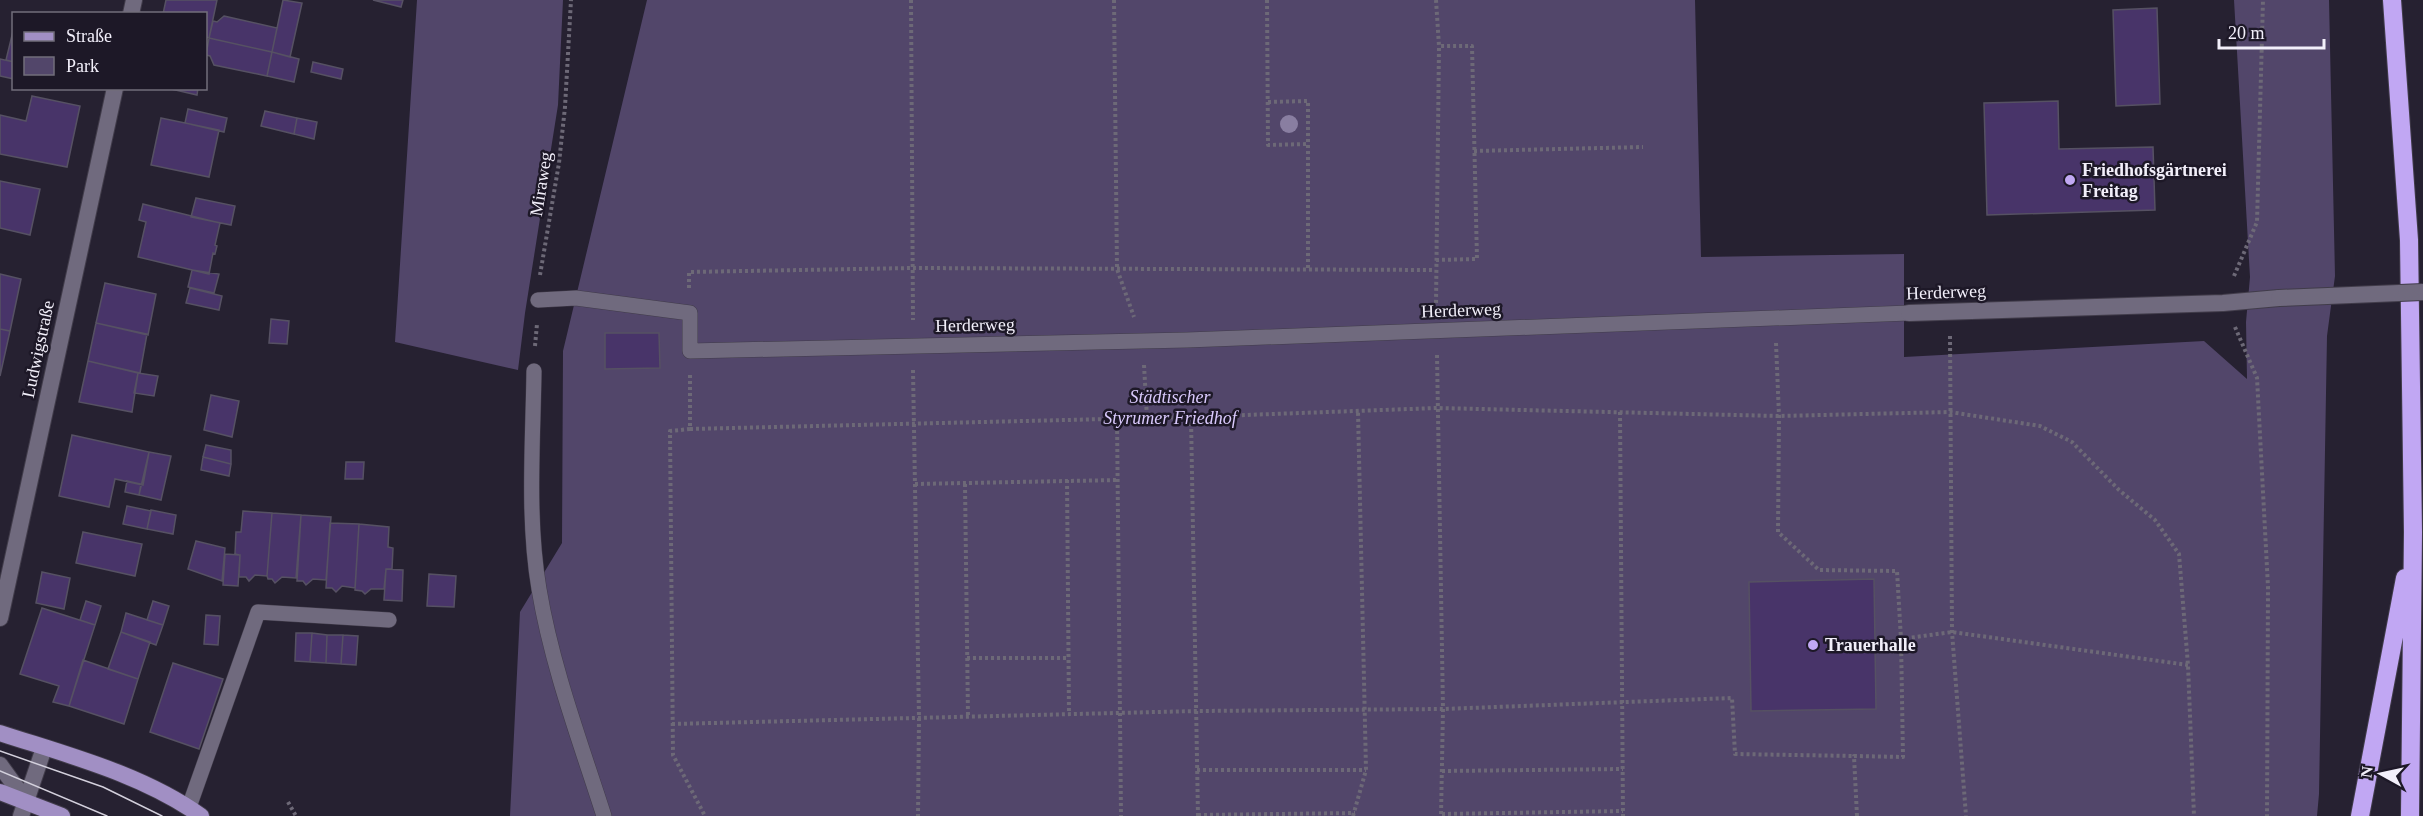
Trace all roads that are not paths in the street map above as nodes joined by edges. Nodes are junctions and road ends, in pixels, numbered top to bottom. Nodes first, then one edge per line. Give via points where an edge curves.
1 (2392, 0) edge
2 (116, 90) edge
3 (2423, 292) edge
4 (538, 300) road end
5 (1910, 313) joint
6 (534, 371) road end
7 (2413, 532) junction
8 (0, 618) edge
9 (389, 620) dead end
10 (0, 733) edge
11 (44, 747) junction
12 (0, 765) edge
13 (0, 792) edge
14 (24, 809) edge
15 (195, 812) edge
16 (62, 816) edge
17 (604, 816) edge
18 (2360, 816) edge
19 (2410, 816) edge

1 - 7 highway via 2409,240
2 - 8 street, Ludwigstraße
3 - 5 street, Herderweg, bridge
4 - 5 lane, Herderweg via 576,298 690,313 690,351 1143,341
6 - 17 lane via 532,482 538,587 560,681
7 - 18 highway
7 - 19 highway
9 - 15 lane via 258,612
10 - 11 main road
11 - 14 street
11 - 15 main road via 110,770
12 - 14 street
13 - 14 main road
14 - 16 main road

